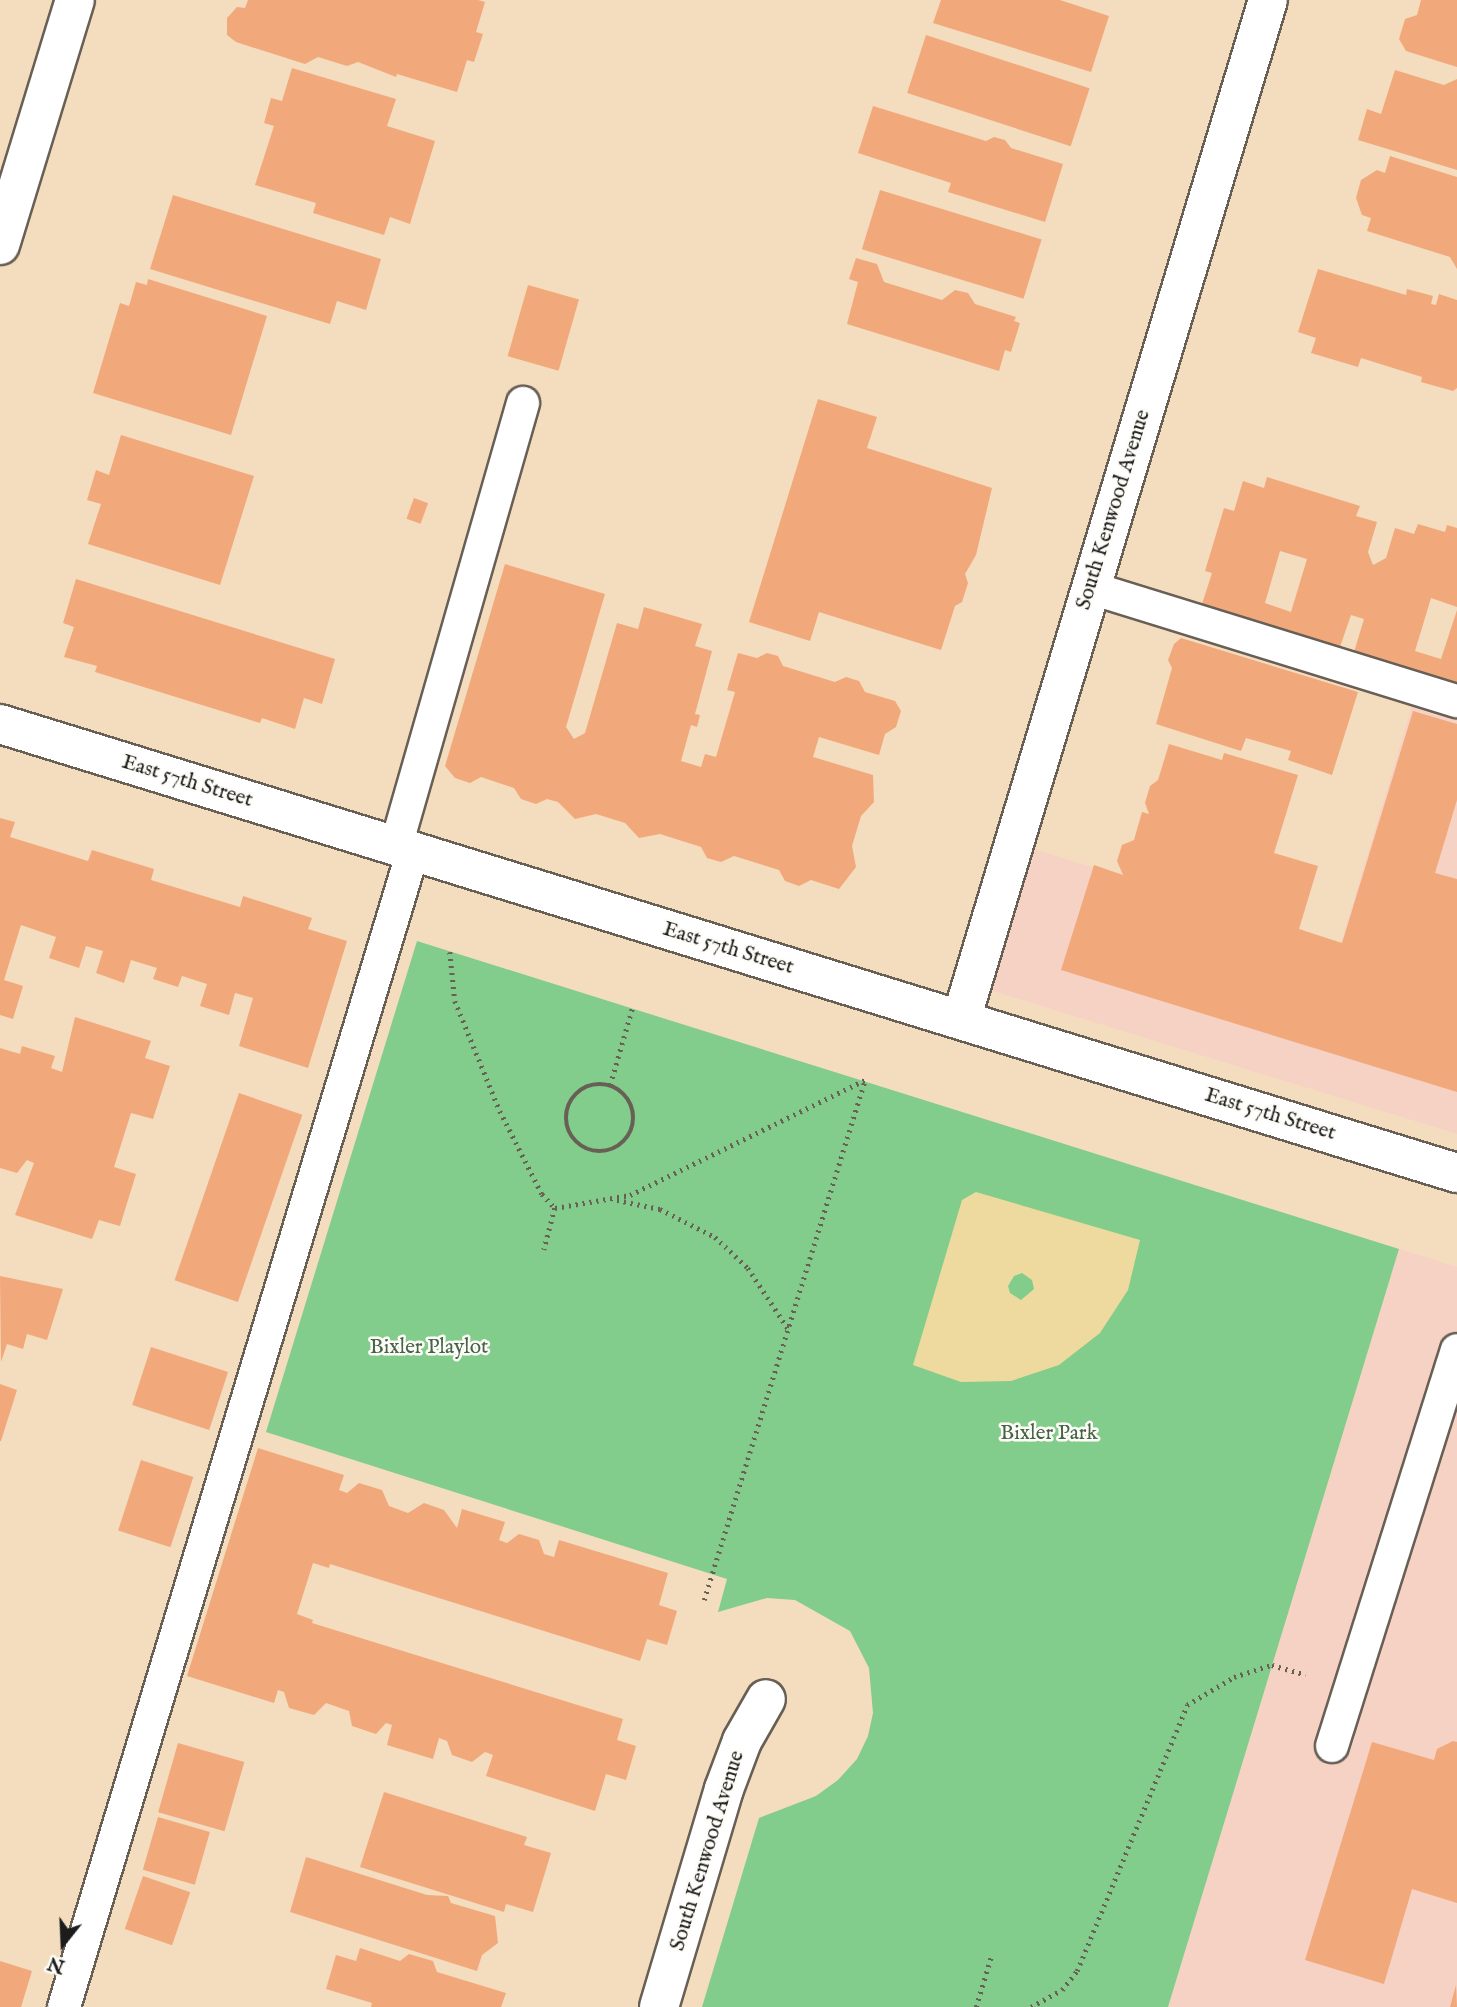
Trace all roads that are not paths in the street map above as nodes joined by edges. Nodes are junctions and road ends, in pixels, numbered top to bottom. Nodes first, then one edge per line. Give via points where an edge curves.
1 (75, 0) edge
2 (1268, 0) edge
3 (0, 245) edge
4 (523, 402) dead end
5 (1091, 588) junction
6 (1457, 701) edge
7 (0, 724) edge
8 (405, 849) junction
9 (961, 1020) junction
10 (1457, 1172) edge
11 (1457, 1350) edge
12 (766, 1699) dead end
13 (1332, 1746) dead end
14 (64, 2007) edge
15 (659, 2007) edge

1 - 3 street
2 - 5 street, South Kenwood Avenue
4 - 8 lane
5 - 6 lane
5 - 9 street, South Kenwood Avenue
7 - 8 street, East 57th Street
8 - 9 street, East 57th Street
8 - 14 lane
9 - 10 street, East 57th Street
11 - 13 lane
12 - 15 street, South Kenwood Avenue via 742,1741 724,1789

